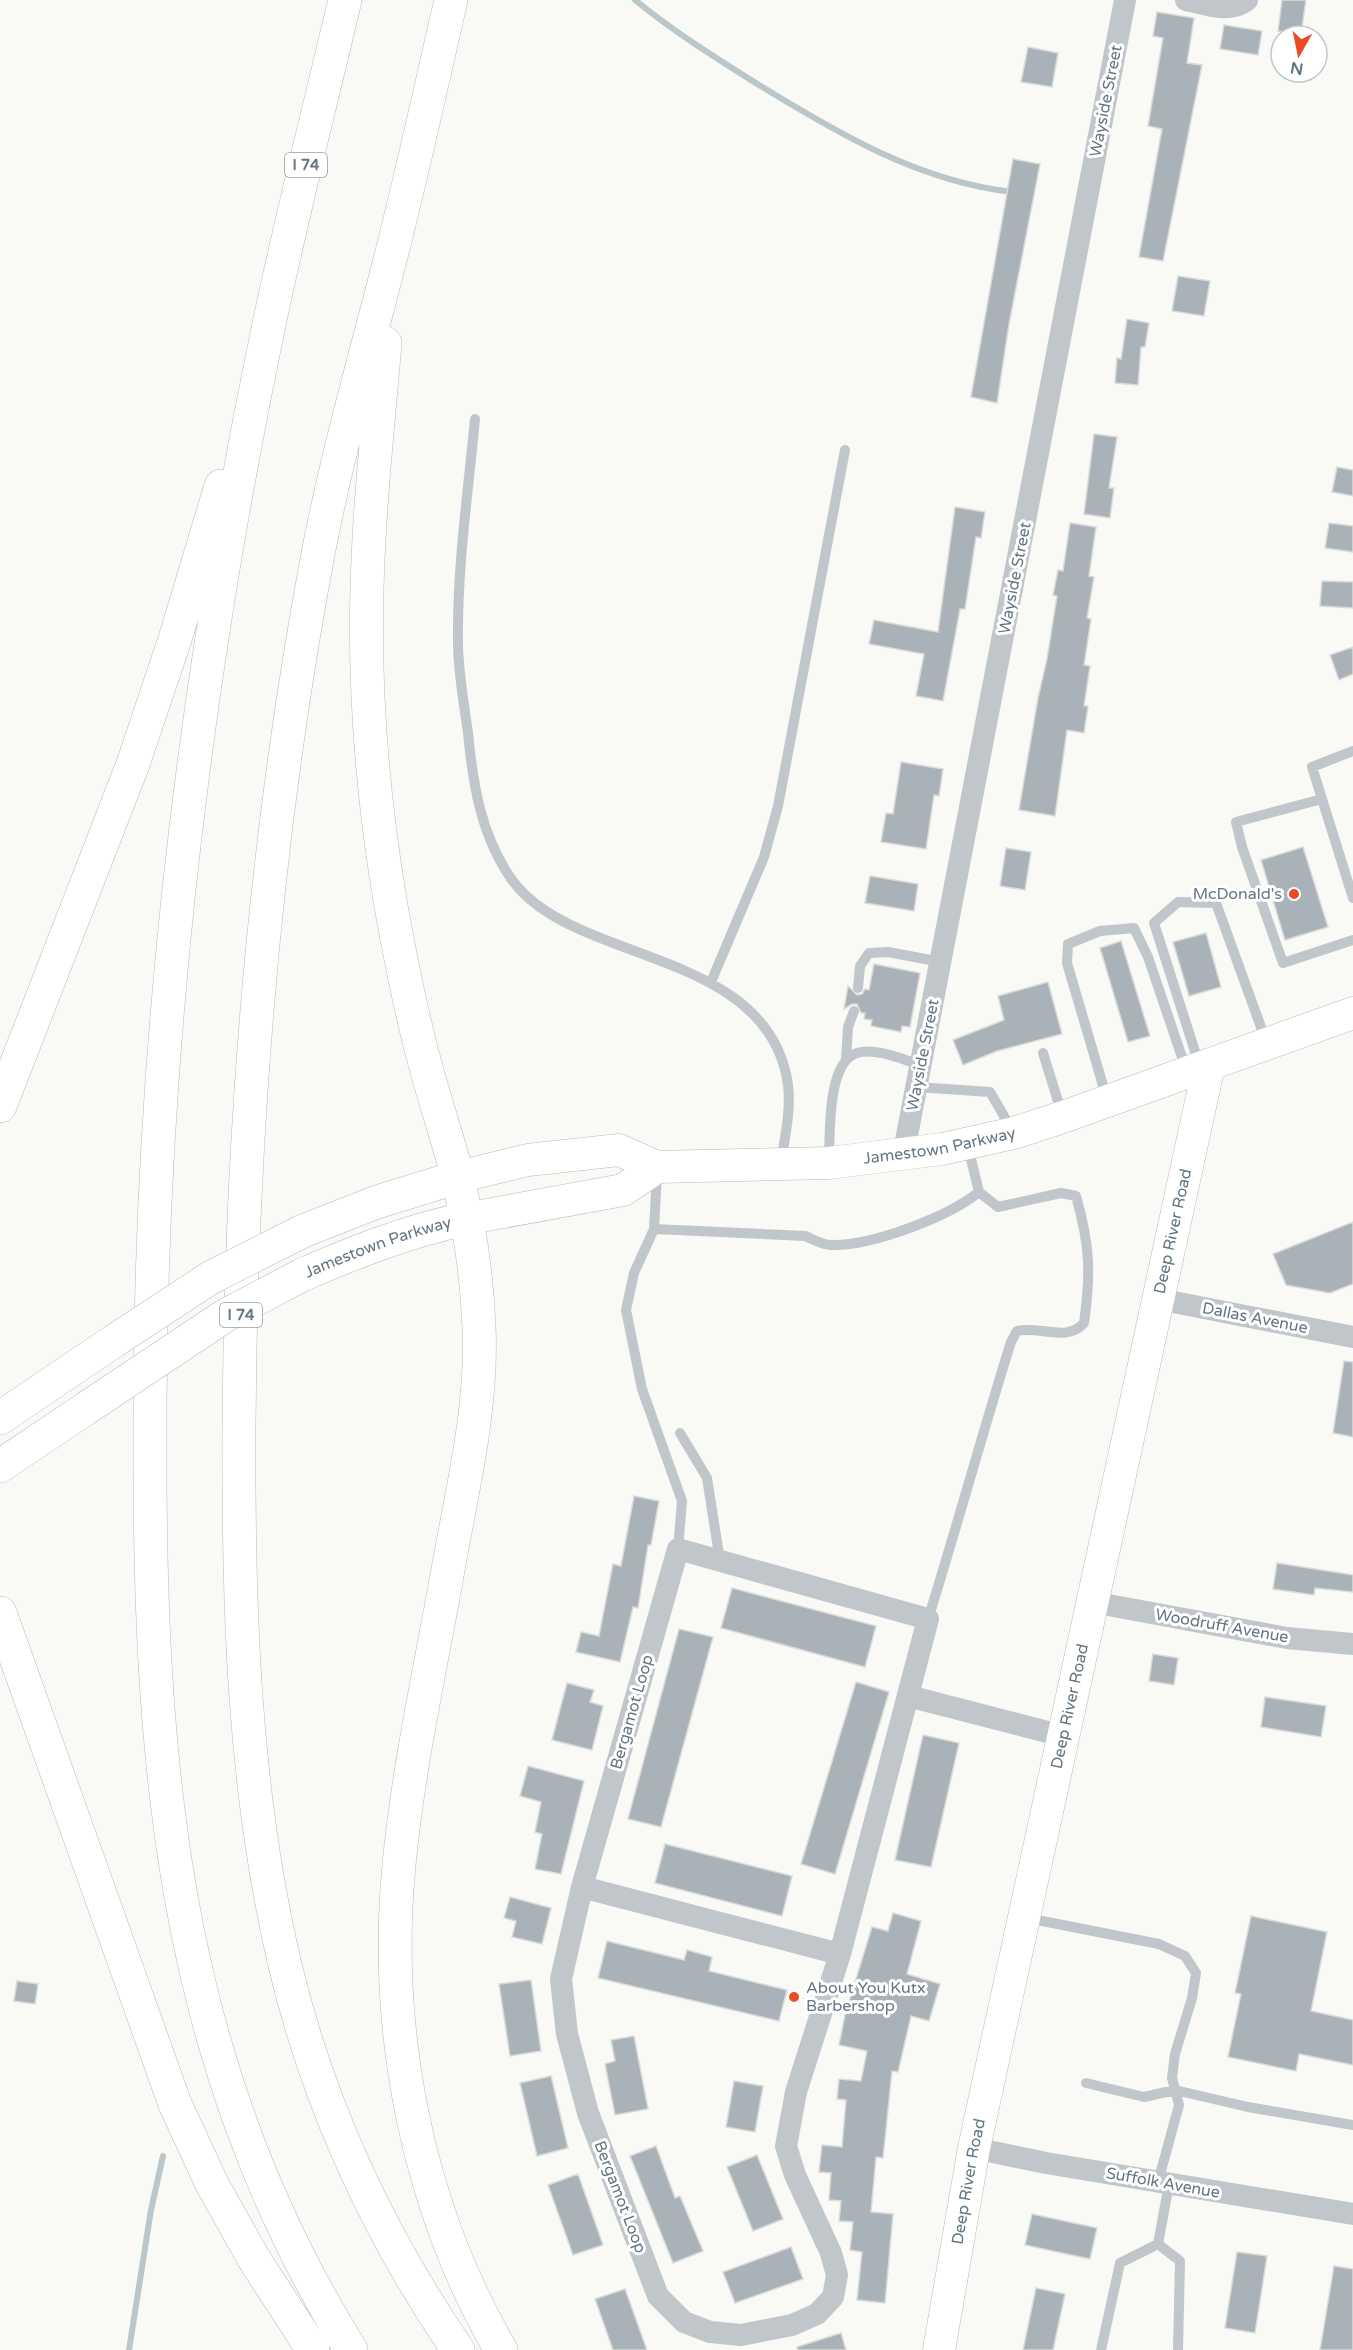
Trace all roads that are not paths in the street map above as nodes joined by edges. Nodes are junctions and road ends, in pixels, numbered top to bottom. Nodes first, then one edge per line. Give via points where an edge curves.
1 (345, 0) edge
2 (451, 0) edge
3 (1125, 0) edge
4 (1186, 0) edge
5 (1247, 0) edge
6 (392, 252) junction
7 (268, 330) junction
8 (475, 419) dead end
9 (845, 450) dead end
10 (1353, 751) edge
11 (1322, 799) junction
12 (1353, 898) edge
13 (1353, 940) edge
14 (941, 962) junction
15 (711, 982) junction
16 (858, 988) dead end
17 (854, 1011) dead end
18 (1353, 1012) edge
19 (1267, 1044) junction
20 (1043, 1053) dead end
21 (846, 1060) junction
22 (1199, 1068) junction
23 (919, 1076) junction
24 (1107, 1100) junction
25 (0, 1106) edge
26 (1063, 1117) junction
27 (1014, 1133) junction
28 (967, 1144) junction
29 (903, 1156) junction
30 (828, 1163) junction
31 (780, 1165) junction
32 (657, 1167) junction
33 (458, 1177) junction
34 (979, 1192) junction
35 (465, 1219) junction
36 (654, 1229) junction
37 (1158, 1299) junction
38 (1353, 1336) edge
39 (0, 1418) edge
40 (680, 1433) dead end
41 (0, 1466) edge
42 (678, 1550) junction
43 (720, 1561) junction
44 (1092, 1602) junction
45 (0, 1613) edge
46 (928, 1619) junction
47 (1353, 1644) edge
48 (908, 1696) junction
49 (1064, 1736) junction
50 (582, 1887) junction
51 (1024, 1918) junction
52 (840, 1954) junction
53 (1086, 2083) dead end
54 (1175, 2090) junction
55 (1353, 2125) edge
56 (974, 2148) junction
57 (1164, 2183) junction
58 (1353, 2214) edge
59 (1158, 2244) junction
60 (313, 2350) edge
61 (351, 2350) edge
62 (458, 2350) edge
63 (501, 2350) edge
64 (939, 2350) edge
65 (1101, 2350) edge
66 (1178, 2350) edge

1 - 7 main road, I 74
2 - 6 main road, I 74
3 - 14 street, Wayside Street
4 - 5 street via 1224,8
6 - 33 main road via 368,567 366,653 371,745 382,850 399,952 422,1052
6 - 62 main road, I 74 via 340,452 319,552 272,867 246,1163 239,1369 240,1574 253,1777 272,1906 289,1980 349,2155 408,2271
7 - 25 main road via 155,700
7 - 61 main road, I 74 via 212,639 172,950 153,1264 151,1588 164,1785 180,1900 199,1992 218,2059 267,2190 297,2254
8 - 15 lane via 459,576 458,645 474,791 493,849 513,882 555,916
9 - 15 lane via 778,806 764,857
10 - 11 lane via 1312,767
11 - 12 lane
11 - 13 lane via 1236,822 1283,963
14 - 16 lane via 888,952 868,953 860,966
14 - 23 street, Wayside Street
15 - 31 lane via 764,1024 782,1055 788,1087
17 - 21 lane via 848,1027
18 - 19 street, Jamestown Parkway
19 - 22 street, Jamestown Parkway
19 - 22 lane via 1216,903 1178,902 1154,923
20 - 26 lane
21 - 23 lane via 859,1052
21 - 30 lane via 836,1080
22 - 24 street, Jamestown Parkway
22 - 24 lane via 1134,928 1100,931 1068,944 1067,963
22 - 37 street, Deep River Road
23 - 27 lane via 990,1092
23 - 29 street, Wayside Street
24 - 26 street, Jamestown Parkway
26 - 27 street, Jamestown Parkway
27 - 28 street, Jamestown Parkway
28 - 29 street, Jamestown Parkway
28 - 34 lane
29 - 30 street, Jamestown Parkway
30 - 31 street, Jamestown Parkway
31 - 32 street, Jamestown Parkway
32 - 33 street, Jamestown Parkway via 619,1150 528,1160
32 - 35 street, Jamestown Parkway via 623,1190
32 - 36 lane
33 - 35 main road
33 - 39 main road, Jamestown Parkway, bridge via 376,1202 303,1231 210,1278
34 - 36 lane via 959,1208 854,1244 828,1245 805,1236
34 - 46 lane, Bergamot Loop via 998,1207 1061,1193 1076,1196 1087,1233 1090,1278 1084,1323 1079,1328 1071,1334 1026,1328 1017,1331 1011,1342
35 - 41 main road, Jamestown Parkway, bridge via 390,1240 302,1275 226,1315
35 - 63 main road via 479,1322 478,1391 404,1814 395,1922 396,1976 407,2084 430,2186 467,2285
36 - 42 lane via 634,1273 626,1310 642,1389 682,1501
37 - 38 street, Dallas Avenue
37 - 44 street, Deep River Road
40 - 43 lane via 707,1478
42 - 43 street
42 - 50 street, Bergamot Loop
43 - 46 street
44 - 47 street, Woodruff Avenue via 1287,1638
44 - 49 street, Deep River Road
45 - 60 main road via 175,2104 212,2184 254,2259
46 - 48 street, Bergamot Loop
48 - 49 street
48 - 52 street, Bergamot Loop
49 - 51 street, Deep River Road
50 - 52 street
50 - 52 street, Bergamot Loop via 561,1979 567,2034 588,2113 658,2296 684,2322 710,2332 741,2335 792,2325 817,2314 833,2297 837,2275 831,2253 786,2146 796,2092
51 - 54 lane via 1160,1944 1185,1956 1196,1973 1175,2054
51 - 56 street, Deep River Road
53 - 54 lane via 1144,2097
54 - 55 lane
54 - 57 lane via 1179,2105
56 - 57 street, Suffolk Avenue
56 - 64 street, Deep River Road
57 - 58 street, Suffolk Avenue
57 - 59 lane
59 - 65 lane via 1120,2263
59 - 66 lane via 1180,2261

